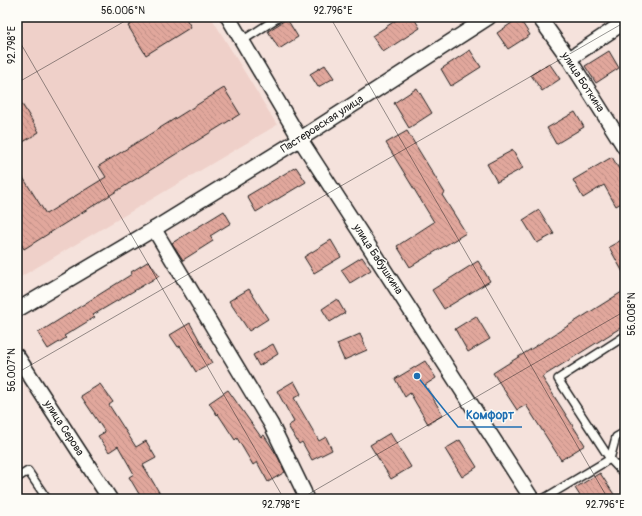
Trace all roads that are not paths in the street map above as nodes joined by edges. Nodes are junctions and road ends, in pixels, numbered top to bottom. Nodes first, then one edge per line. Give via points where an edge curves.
1 (228, 17) edge
2 (279, 17) edge
3 (489, 17) edge
4 (539, 17) edge
5 (625, 25) edge
6 (242, 41) junction
7 (569, 59) junction
8 (300, 139) junction
9 (625, 148) edge
10 (154, 229) junction
11 (17, 310) edge
12 (625, 336) edge
13 (17, 356) edge
14 (625, 432) edge
15 (610, 459) junction
16 (625, 475) edge
17 (17, 478) edge
18 (47, 499) edge
19 (110, 499) edge
20 (306, 499) edge
21 (532, 499) edge
22 (543, 499) edge

1 - 6 street, улица Бабушкина
2 - 6 lane
3 - 8 street, Пастеровская улица
4 - 7 street, улица Боткина
5 - 7 street via 620,25
6 - 8 street, улица Бабушкина
7 - 9 street, улица Боткина
8 - 10 street, Пастеровская улица
8 - 21 street, улица Бабушкина
10 - 11 street, Пастеровская улица
10 - 20 street via 272,424
12 - 15 lane via 558,379
13 - 19 street, улица Серова
14 - 15 lane via 616,437
15 - 16 lane
15 - 22 lane
17 - 18 lane via 28,471

